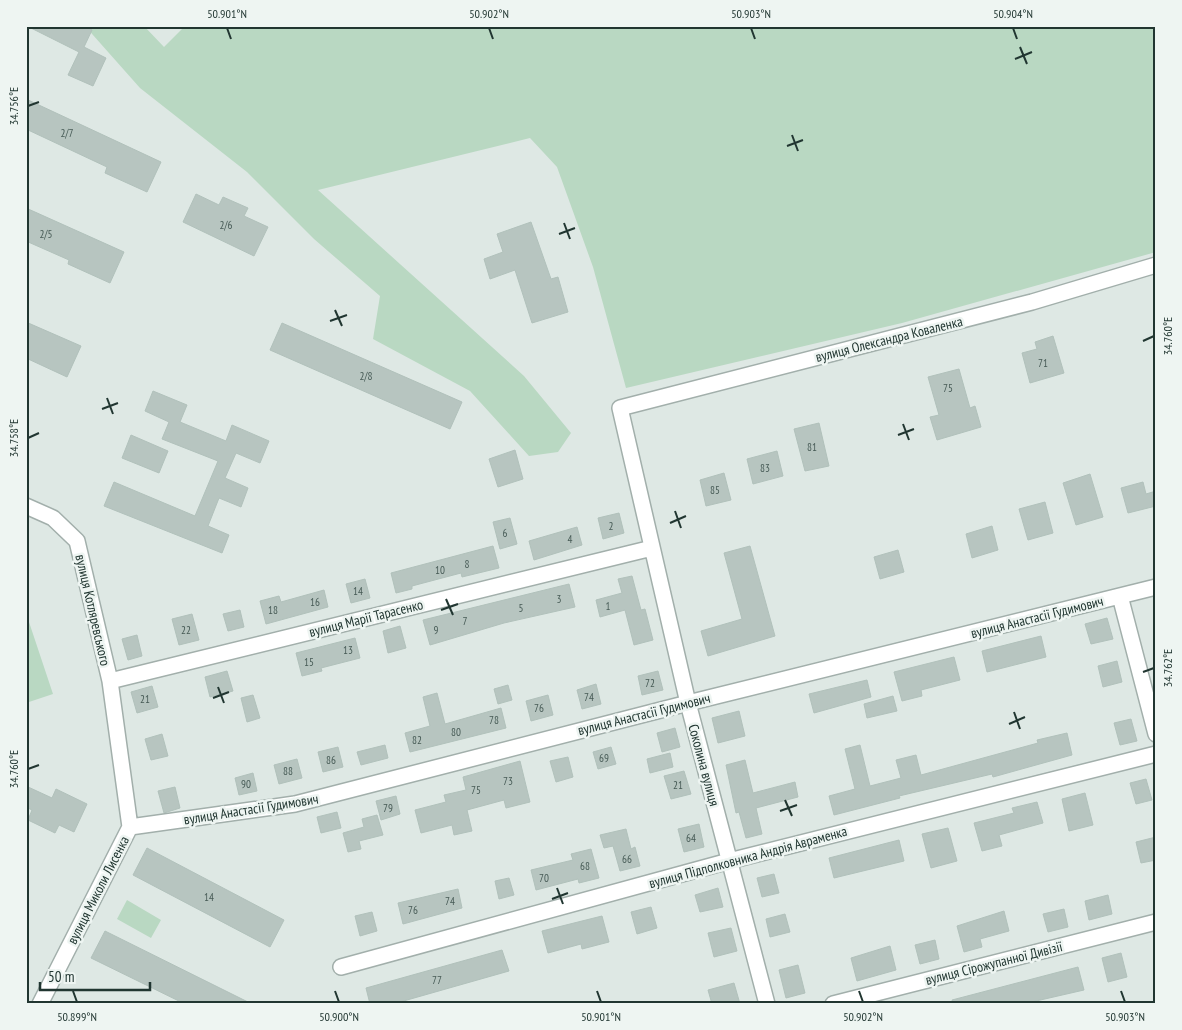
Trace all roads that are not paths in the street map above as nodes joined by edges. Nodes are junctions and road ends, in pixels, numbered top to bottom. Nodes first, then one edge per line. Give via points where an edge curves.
1 (1156, 265) edge
2 (620, 408) joint
3 (26, 506) edge
4 (652, 548) junction
5 (1156, 587) edge
6 (1120, 596) junction
7 (110, 681) junction
8 (688, 703) junction
9 (1156, 734) edge
10 (1156, 754) edge
11 (130, 827) junction
12 (729, 861) junction
13 (1156, 922) edge
14 (341, 966) dead end
15 (40, 1004) edge
16 (767, 1004) edge
17 (833, 1004) edge

1 - 2 street, вулиця Олександра Коваленка via 1032,302
2 - 4 street, Соколина вулиця
3 - 7 street, вулиця Котляревського via 53,518 77,541
4 - 7 street, вулиця Марії Тарасенко
4 - 8 street, Соколина вулиця
5 - 6 street, вулиця Анастасії Гудимович
6 - 8 street, вулиця Анастасії Гудимович
6 - 9 street
7 - 11 street, вулиця Миколи Лисенка
8 - 11 street, вулиця Анастасії Гудимович via 295,804
8 - 12 street, Соколина вулиця
10 - 12 street, вулиця Підполковника Андрія Авраменка
11 - 15 street, вулиця Миколи Лисенка
12 - 14 street, вулиця Підполковника Андрія Авраменка
12 - 16 street, Соколина вулиця
13 - 17 street, вулиця Сірожупанної Дивізії

